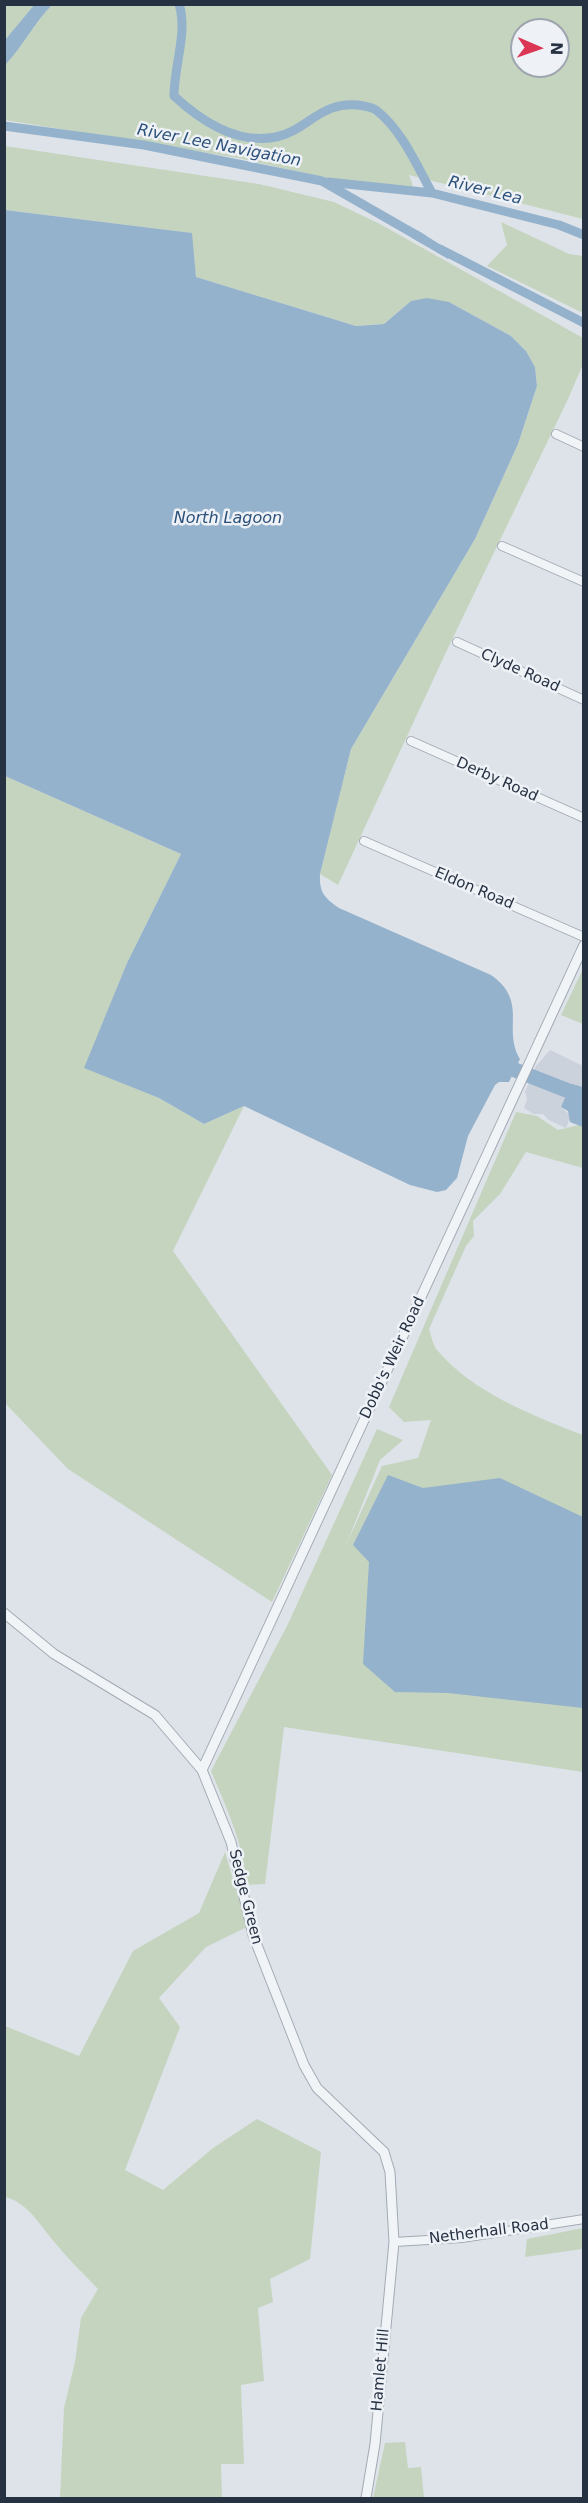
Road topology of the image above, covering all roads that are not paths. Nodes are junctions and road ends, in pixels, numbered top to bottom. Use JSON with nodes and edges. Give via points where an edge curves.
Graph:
{"nodes":[{"id":1,"x":555,"y":434,"type":"dead end"},
{"id":2,"x":584,"y":447,"type":"edge"},
{"id":3,"x":501,"y":546,"type":"dead end"},
{"id":4,"x":584,"y":582,"type":"edge"},
{"id":5,"x":457,"y":642,"type":"dead end"},
{"id":6,"x":584,"y":700,"type":"edge"},
{"id":7,"x":411,"y":741,"type":"dead end"},
{"id":8,"x":584,"y":818,"type":"edge"},
{"id":9,"x":364,"y":841,"type":"dead end"},
{"id":10,"x":584,"y":937,"type":"edge"},
{"id":11,"x":584,"y":945,"type":"edge"},
{"id":12,"x":4,"y":1612,"type":"edge"},
{"id":13,"x":202,"y":1770,"type":"junction"},
{"id":14,"x":584,"y":2219,"type":"edge"},
{"id":15,"x":394,"y":2242,"type":"junction"},
{"id":16,"x":366,"y":2499,"type":"edge"}],
"edges":[{"from":1,"to":2,"type":"street"},
{"from":3,"to":4,"type":"street"},
{"from":5,"to":6,"type":"street","name":"Clyde Road"},
{"from":7,"to":8,"type":"street","name":"Derby Road"},
{"from":9,"to":10,"type":"street","name":"Eldon Road"},
{"from":11,"to":13,"type":"street","name":"Dobb's Weir Road"},
{"from":12,"to":13,"type":"street","name":"Sedge Green","via":[[54,1654],[155,1715]]},
{"from":13,"to":15,"type":"street","name":"Sedge Green","via":[[231,1842],[253,1935],[304,2065],[317,2088],[384,2152],[390,2172]]},
{"from":14,"to":15,"type":"street","name":"Netherhall Road","via":[[462,2238]]},
{"from":15,"to":16,"type":"street","name":"Hamlet Hill"}]}
